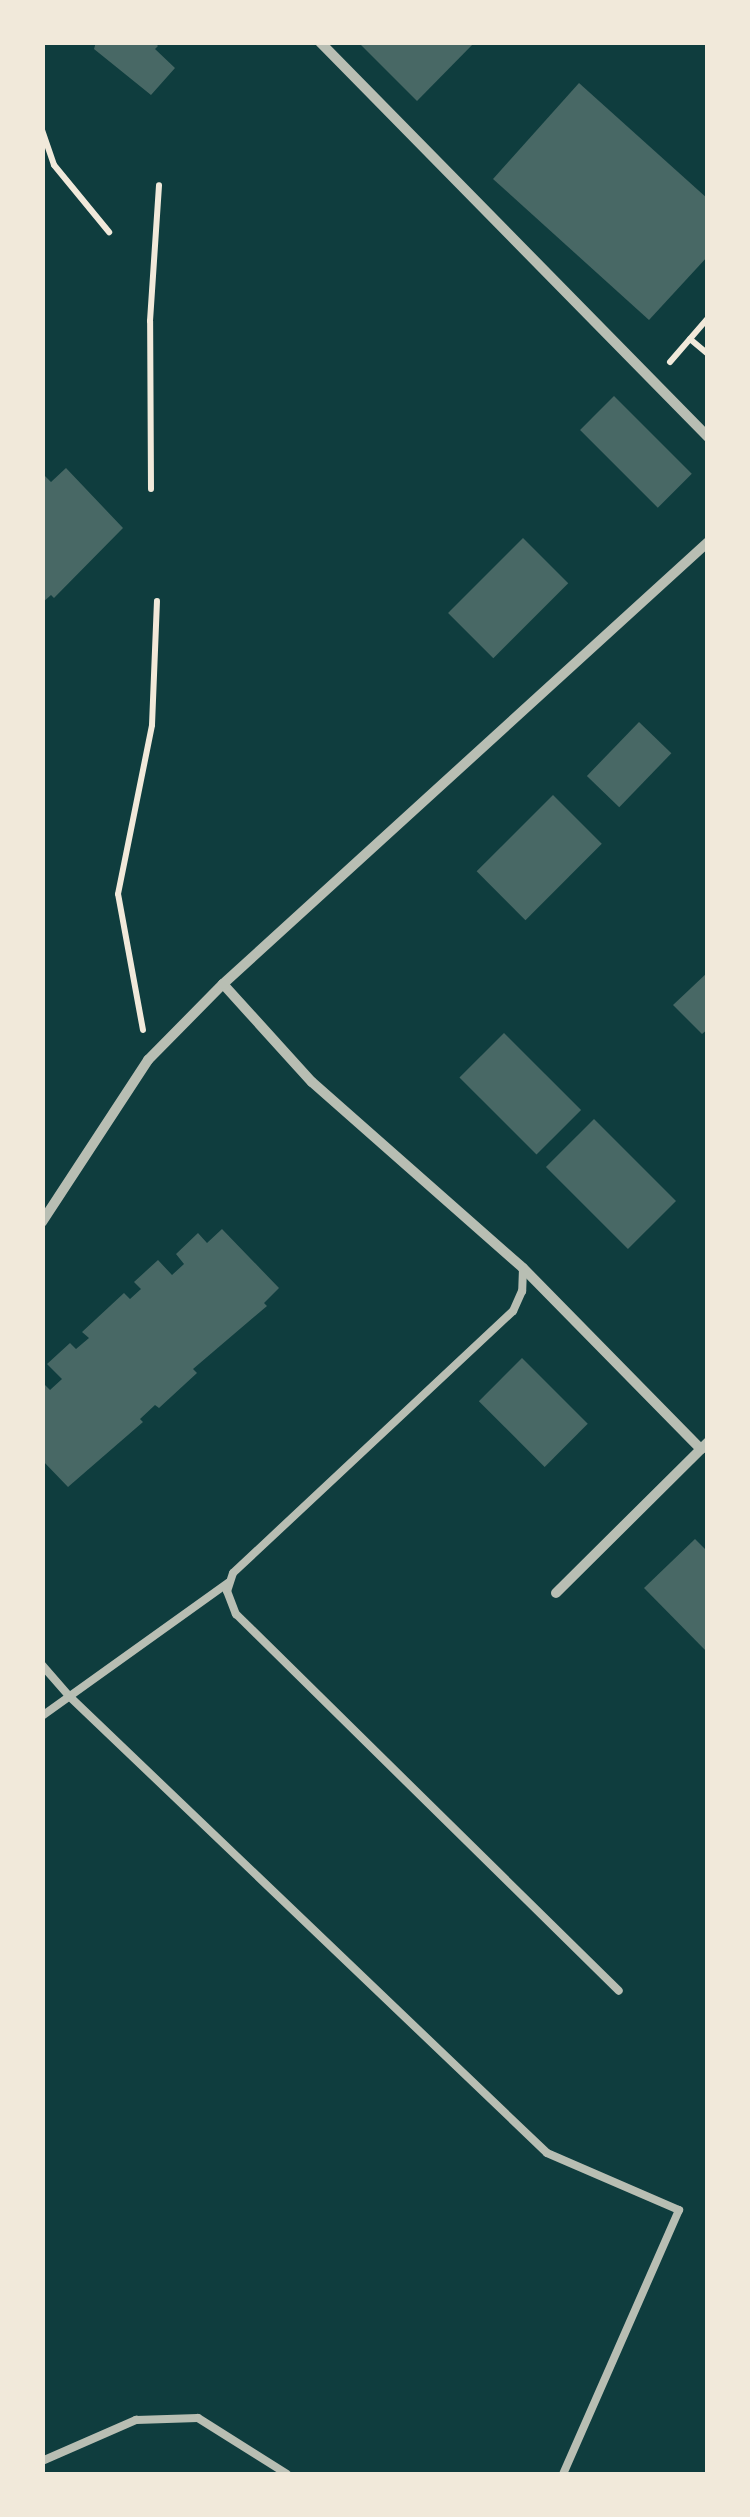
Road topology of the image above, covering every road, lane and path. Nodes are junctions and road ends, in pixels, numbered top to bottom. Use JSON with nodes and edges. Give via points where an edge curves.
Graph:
{"nodes":[{"id":1,"x":320,"y":42,"type":"edge"},
{"id":2,"x":42,"y":130,"type":"edge"},
{"id":3,"x":159,"y":186,"type":"dead end"},
{"id":4,"x":109,"y":232,"type":"dead end"},
{"id":5,"x":708,"y":318,"type":"edge"},
{"id":6,"x":690,"y":339,"type":"junction"},
{"id":7,"x":708,"y":354,"type":"edge"},
{"id":8,"x":654,"y":382,"type":"junction"},
{"id":9,"x":708,"y":437,"type":"edge"},
{"id":10,"x":151,"y":489,"type":"dead end"},
{"id":11,"x":708,"y":542,"type":"edge"},
{"id":12,"x":157,"y":601,"type":"dead end"},
{"id":13,"x":224,"y":984,"type":"junction"},
{"id":14,"x":148,"y":1060,"type":"junction"},
{"id":15,"x":43,"y":1221,"type":"edge"},
{"id":16,"x":523,"y":1268,"type":"junction"},
{"id":17,"x":705,"y":1449,"type":"edge"},
{"id":18,"x":228,"y":1582,"type":"junction"},
{"id":19,"x":556,"y":1593,"type":"dead end"},
{"id":20,"x":42,"y":1664,"type":"edge"},
{"id":21,"x":69,"y":1696,"type":"junction"},
{"id":22,"x":42,"y":1716,"type":"edge"},
{"id":23,"x":619,"y":1991,"type":"dead end"},
{"id":24,"x":42,"y":2461,"type":"edge"},
{"id":25,"x":287,"y":2474,"type":"edge"},
{"id":26,"x":563,"y":2474,"type":"edge"}],
"edges":[{"from":1,"to":8,"type":"street"},
{"from":2,"to":4,"type":"path","via":[[54,165]]},
{"from":3,"to":10,"type":"path","via":[[150,321]]},
{"from":5,"to":6,"type":"path"},
{"from":6,"to":7,"type":"path"},
{"from":6,"to":8,"type":"path"},
{"from":8,"to":9,"type":"street"},
{"from":11,"to":13,"type":"street"},
{"from":12,"to":14,"type":"path","via":[[152,725],[118,894]]},
{"from":13,"to":14,"type":"street"},
{"from":13,"to":16,"type":"street","via":[[312,1082]]},
{"from":14,"to":15,"type":"street"},
{"from":16,"to":17,"type":"street"},
{"from":16,"to":18,"type":"lane","via":[[513,1312]]},
{"from":17,"to":19,"type":"street"},
{"from":18,"to":21,"type":"lane"},
{"from":18,"to":23,"type":"lane","via":[[236,1614]]},
{"from":20,"to":21,"type":"lane"},
{"from":21,"to":22,"type":"lane"},
{"from":21,"to":26,"type":"lane","via":[[547,2153],[679,2210]]},
{"from":24,"to":25,"type":"lane","via":[[136,2420],[198,2418]]}]}
